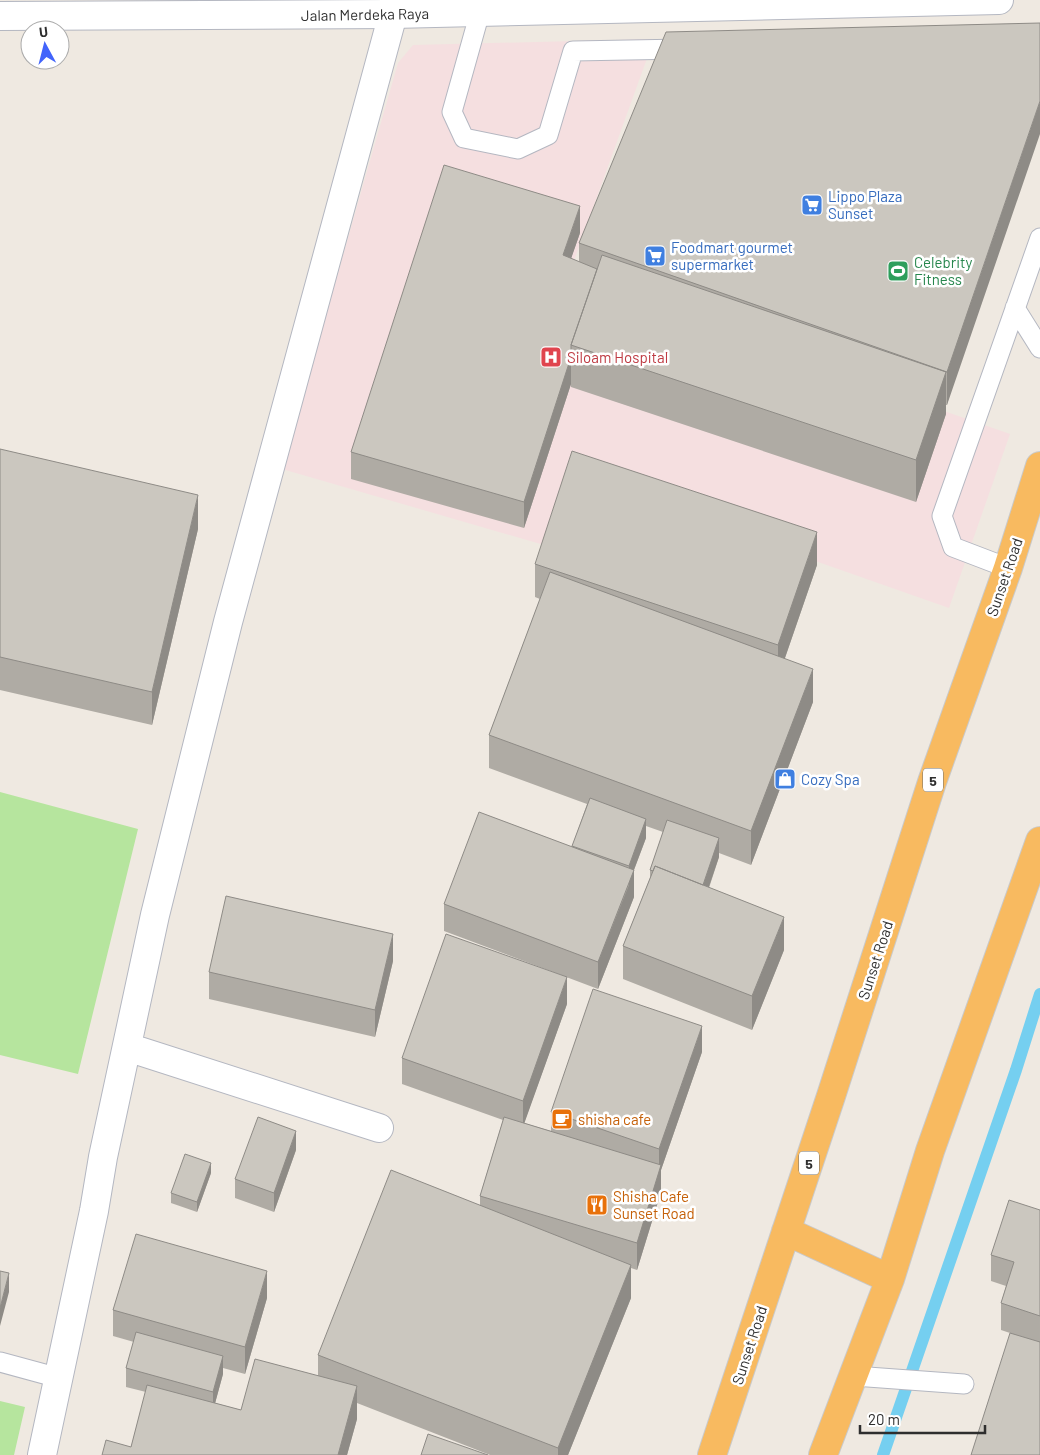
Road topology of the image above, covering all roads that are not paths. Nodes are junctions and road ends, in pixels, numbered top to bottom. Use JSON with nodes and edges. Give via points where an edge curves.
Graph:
{"nodes":[{"id":1,"x":999,"y":0,"type":"edge"},
{"id":2,"x":393,"y":7,"type":"edge"},
{"id":3,"x":480,"y":12,"type":"junction"},
{"id":4,"x":0,"y":16,"type":"edge"},
{"id":5,"x":702,"y":49,"type":"edge"},
{"id":6,"x":1040,"y":238,"type":"edge"},
{"id":7,"x":1015,"y":308,"type":"junction"},
{"id":8,"x":1040,"y":348,"type":"edge"},
{"id":9,"x":1040,"y":466,"type":"edge"},
{"id":10,"x":1008,"y":568,"type":"junction"},
{"id":11,"x":1040,"y":841,"type":"edge"},
{"id":12,"x":127,"y":1047,"type":"junction"},
{"id":13,"x":379,"y":1128,"type":"dead end"},
{"id":14,"x":786,"y":1231,"type":"junction"},
{"id":15,"x":890,"y":1279,"type":"junction"},
{"id":16,"x":0,"y":1362,"type":"edge"},
{"id":17,"x":854,"y":1376,"type":"junction"},
{"id":18,"x":59,"y":1378,"type":"junction"},
{"id":19,"x":964,"y":1384,"type":"dead end"},
{"id":20,"x":42,"y":1455,"type":"edge"},
{"id":21,"x":712,"y":1455,"type":"edge"},
{"id":22,"x":823,"y":1455,"type":"edge"}],
"edges":[{"from":1,"to":3,"type":"street","name":"Jalan Merdeka Raya"},
{"from":2,"to":3,"type":"street","name":"Jalan Merdeka Raya"},
{"from":2,"to":4,"type":"street","name":"Jalan Merdeka Raya"},
{"from":2,"to":12,"type":"street","via":[[228,622],[155,916]]},
{"from":3,"to":5,"type":"lane","via":[[452,112],[464,138],[518,149],[548,135],[573,51]]},
{"from":6,"to":7,"type":"lane"},
{"from":7,"to":8,"type":"lane"},
{"from":7,"to":10,"type":"lane","via":[[942,516],[953,547]]},
{"from":9,"to":10,"type":"highway","name":"Sunset Road","number":"5"},
{"from":10,"to":14,"type":"highway","name":"Sunset Road","number":"5","via":[[932,782]]},
{"from":11,"to":15,"type":"highway","via":[[930,1151]]},
{"from":12,"to":13,"type":"street"},
{"from":12,"to":18,"type":"street"},
{"from":14,"to":15,"type":"highway"},
{"from":14,"to":21,"type":"highway","name":"Sunset Road","number":"5"},
{"from":15,"to":17,"type":"highway"},
{"from":16,"to":18,"type":"lane"},
{"from":17,"to":19,"type":"lane"},
{"from":17,"to":22,"type":"highway"},
{"from":18,"to":20,"type":"street"}]}
